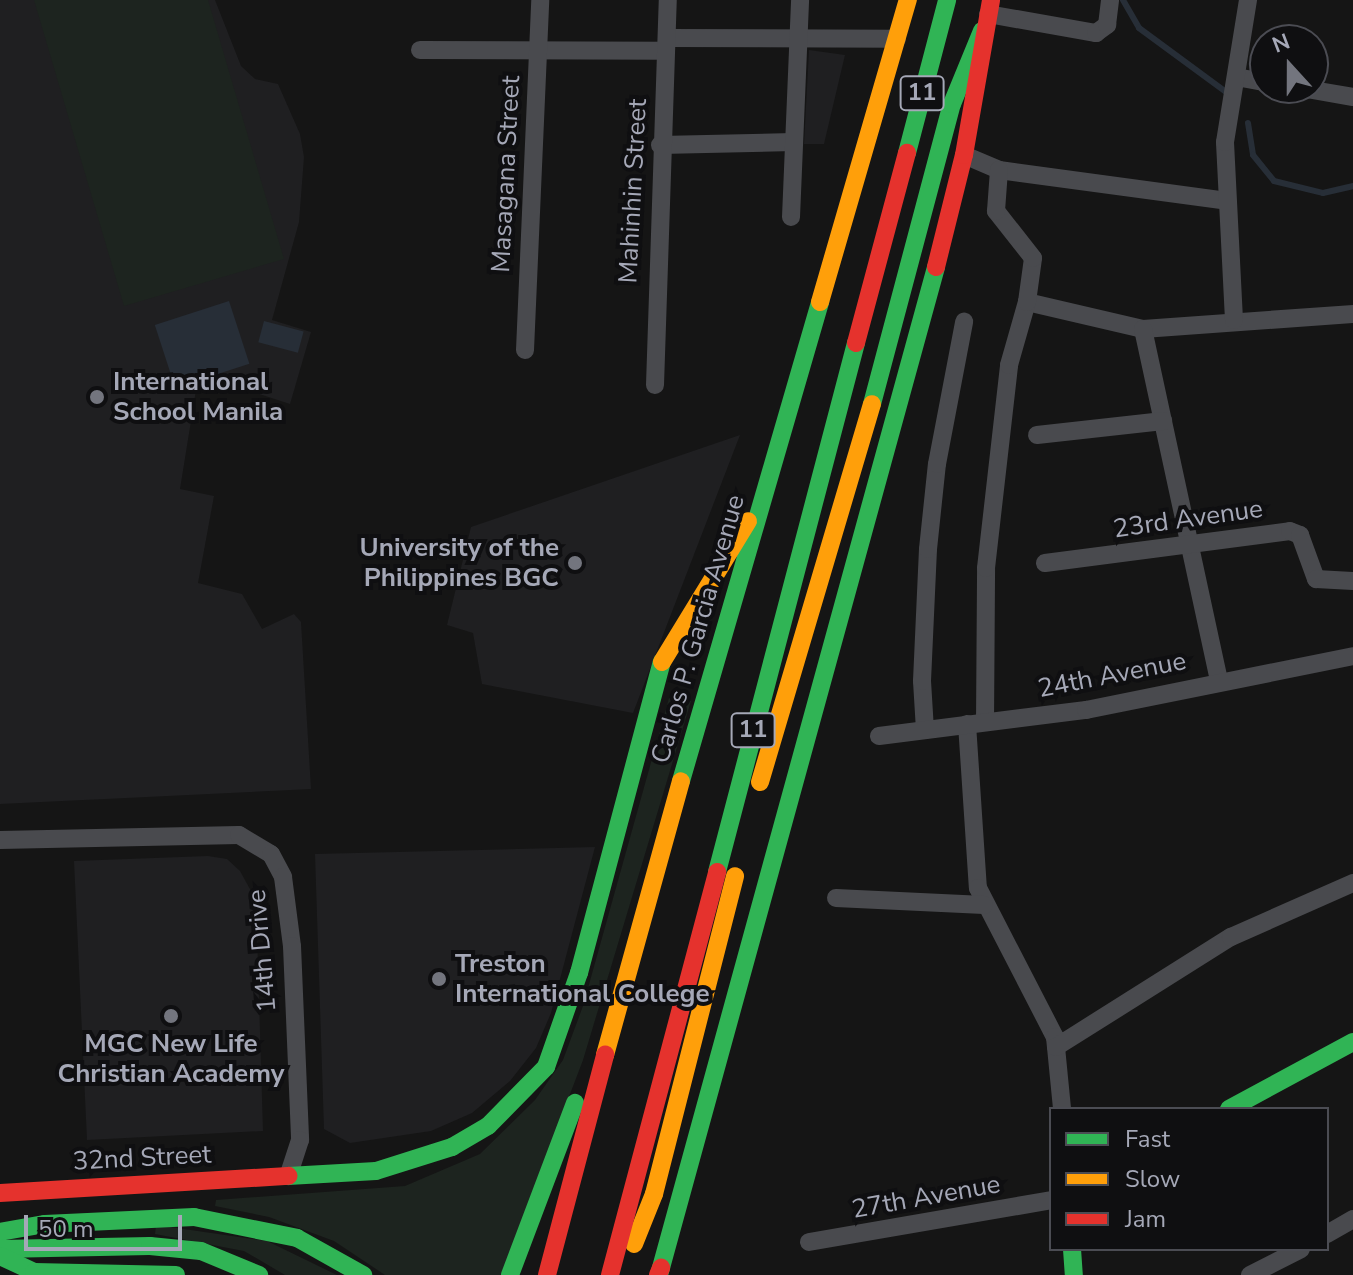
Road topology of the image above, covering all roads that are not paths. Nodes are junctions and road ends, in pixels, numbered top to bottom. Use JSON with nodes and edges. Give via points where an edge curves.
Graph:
{"nodes":[{"id":1,"x":540,"y":0,"type":"edge"},
{"id":2,"x":668,"y":0,"type":"edge"},
{"id":3,"x":800,"y":0,"type":"edge"},
{"id":4,"x":947,"y":0,"type":"edge"},
{"id":5,"x":1110,"y":0,"type":"edge"},
{"id":6,"x":1248,"y":0,"type":"edge"},
{"id":7,"x":905,"y":4,"type":"edge"},
{"id":8,"x":987,"y":15,"type":"edge"},
{"id":9,"x":941,"y":23,"type":"junction"},
{"id":10,"x":798,"y":38,"type":"junction"},
{"id":11,"x":897,"y":39,"type":"junction"},
{"id":12,"x":666,"y":44,"type":"junction"},
{"id":13,"x":420,"y":50,"type":"dead end"},
{"id":14,"x":539,"y":52,"type":"junction"},
{"id":15,"x":1236,"y":77,"type":"junction"},
{"id":16,"x":1249,"y":79,"type":"edge"},
{"id":17,"x":1329,"y":93,"type":"edge"},
{"id":18,"x":1353,"y":97,"type":"edge"},
{"id":19,"x":952,"y":104,"type":"junction"},
{"id":20,"x":794,"y":142,"type":"junction"},
{"id":21,"x":660,"y":145,"type":"junction"},
{"id":22,"x":964,"y":155,"type":"junction"},
{"id":23,"x":999,"y":170,"type":"junction"},
{"id":24,"x":1227,"y":201,"type":"junction"},
{"id":25,"x":791,"y":217,"type":"dead end"},
{"id":26,"x":1027,"y":302,"type":"junction"},
{"id":27,"x":1353,"y":314,"type":"edge"},
{"id":28,"x":1234,"y":320,"type":"junction"},
{"id":29,"x":964,"y":322,"type":"dead end"},
{"id":30,"x":1143,"y":329,"type":"junction"},
{"id":31,"x":525,"y":350,"type":"dead end"},
{"id":32,"x":655,"y":385,"type":"dead end"},
{"id":33,"x":1163,"y":421,"type":"junction"},
{"id":34,"x":1037,"y":435,"type":"dead end"},
{"id":35,"x":765,"y":493,"type":"junction"},
{"id":36,"x":1191,"y":548,"type":"junction"},
{"id":37,"x":1045,"y":563,"type":"dead end"},
{"id":38,"x":1353,"y":581,"type":"edge"},
{"id":39,"x":1353,"y":656,"type":"edge"},
{"id":40,"x":1219,"y":681,"type":"junction"},
{"id":41,"x":976,"y":723,"type":"junction"},
{"id":42,"x":925,"y":730,"type":"junction"},
{"id":43,"x":879,"y":736,"type":"dead end"},
{"id":44,"x":0,"y":840,"type":"edge"},
{"id":45,"x":1353,"y":883,"type":"edge"},
{"id":46,"x":649,"y":891,"type":"junction"},
{"id":47,"x":836,"y":898,"type":"dead end"},
{"id":48,"x":984,"y":905,"type":"junction"},
{"id":49,"x":1353,"y":1042,"type":"edge"},
{"id":50,"x":1056,"y":1047,"type":"junction"},
{"id":51,"x":1062,"y":1107,"type":"edge"},
{"id":52,"x":1233,"y":1107,"type":"edge"},
{"id":53,"x":288,"y":1176,"type":"junction"},
{"id":54,"x":0,"y":1193,"type":"edge"},
{"id":55,"x":1049,"y":1200,"type":"edge"},
{"id":56,"x":1353,"y":1219,"type":"edge"},
{"id":57,"x":0,"y":1232,"type":"edge"},
{"id":58,"x":1329,"y":1233,"type":"edge"},
{"id":59,"x":809,"y":1242,"type":"dead end"},
{"id":60,"x":0,"y":1249,"type":"edge"},
{"id":61,"x":1072,"y":1251,"type":"edge"},
{"id":62,"x":1297,"y":1251,"type":"edge"},
{"id":63,"x":0,"y":1256,"type":"edge"},
{"id":64,"x":659,"y":1273,"type":"edge"},
{"id":65,"x":176,"y":1275,"type":"edge"},
{"id":66,"x":259,"y":1275,"type":"edge"},
{"id":67,"x":363,"y":1275,"type":"edge"},
{"id":68,"x":510,"y":1275,"type":"edge"},
{"id":69,"x":547,"y":1275,"type":"edge"},
{"id":70,"x":612,"y":1275,"type":"edge"},
{"id":71,"x":1074,"y":1275,"type":"edge"},
{"id":72,"x":1250,"y":1275,"type":"edge"}],
"edges":[{"from":1,"to":14,"type":"street","name":"Masagana Street"},
{"from":2,"to":12,"type":"street","name":"Mahinhin Street"},
{"from":3,"to":10,"type":"street"},
{"from":4,"to":9,"type":"main road","number":"11"},
{"from":5,"to":8,"type":"street","via":[[1107,25],[1096,33]]},
{"from":6,"to":15,"type":"street"},
{"from":7,"to":11,"type":"main road","name":"Carlos P. Garcia Avenue","number":"11"},
{"from":8,"to":19,"type":"main road"},
{"from":8,"to":22,"type":"main road"},
{"from":9,"to":19,"type":"main road"},
{"from":9,"to":70,"type":"main road","number":"11"},
{"from":10,"to":11,"type":"street"},
{"from":10,"to":12,"type":"street"},
{"from":10,"to":20,"type":"street"},
{"from":11,"to":35,"type":"main road","name":"Carlos P. Garcia Avenue","number":"11"},
{"from":12,"to":14,"type":"street"},
{"from":12,"to":21,"type":"street","name":"Mahinhin Street"},
{"from":13,"to":14,"type":"street"},
{"from":14,"to":31,"type":"street","name":"Masagana Street"},
{"from":15,"to":16,"type":"street"},
{"from":15,"to":24,"type":"street","via":[[1225,142]]},
{"from":17,"to":18,"type":"street"},
{"from":19,"to":70,"type":"main road","via":[[883,367],[765,763],[654,1194],[627,1260]]},
{"from":20,"to":21,"type":"street"},
{"from":20,"to":25,"type":"street"},
{"from":21,"to":32,"type":"street","name":"Mahinhin Street"},
{"from":22,"to":23,"type":"street"},
{"from":22,"to":64,"type":"main road","via":[[902,405]]},
{"from":23,"to":24,"type":"street"},
{"from":23,"to":26,"type":"street","via":[[996,211],[1033,258]]},
{"from":24,"to":28,"type":"street"},
{"from":26,"to":30,"type":"street"},
{"from":26,"to":41,"type":"street","via":[[1009,365],[986,568]]},
{"from":27,"to":28,"type":"street"},
{"from":28,"to":30,"type":"street"},
{"from":29,"to":42,"type":"street","via":[[937,464],[928,549],[921,701]]},
{"from":30,"to":33,"type":"street"},
{"from":33,"to":34,"type":"street"},
{"from":33,"to":36,"type":"street"},
{"from":35,"to":46,"type":"main road","name":"Carlos P. Garcia Avenue","number":"11"},
{"from":35,"to":53,"type":"main road","name":"32nd Street","via":[[662,662],[575,985],[546,1067],[488,1126],[452,1147],[376,1171]]},
{"from":36,"to":37,"type":"street","name":"23rd Avenue"},
{"from":36,"to":38,"type":"street","name":"23rd Avenue","via":[[1295,531],[1316,579]]},
{"from":36,"to":40,"type":"street"},
{"from":39,"to":40,"type":"street","name":"24th Avenue"},
{"from":40,"to":41,"type":"street","name":"24th Avenue","via":[[1086,710]]},
{"from":41,"to":42,"type":"street","name":"24th Avenue"},
{"from":41,"to":48,"type":"street","via":[[977,879]]},
{"from":42,"to":43,"type":"street","name":"24th Avenue"},
{"from":44,"to":53,"type":"street","name":"14th Drive","via":[[239,835],[271,854],[283,877],[292,946],[300,1143]]},
{"from":45,"to":50,"type":"street","via":[[1231,937]]},
{"from":46,"to":68,"type":"main road"},
{"from":46,"to":69,"type":"main road","name":"Carlos P. Garcia Avenue","number":"11"},
{"from":47,"to":48,"type":"street"},
{"from":48,"to":50,"type":"street"},
{"from":49,"to":52,"type":"main road"},
{"from":50,"to":51,"type":"street"},
{"from":53,"to":54,"type":"main road","name":"32nd Street"},
{"from":55,"to":59,"type":"street","name":"27th Avenue"},
{"from":56,"to":58,"type":"street"},
{"from":57,"to":67,"type":"main road","via":[[45,1224],[194,1217],[297,1238]]},
{"from":60,"to":66,"type":"main road","via":[[150,1246],[201,1251]]},
{"from":61,"to":71,"type":"main road"},
{"from":62,"to":72,"type":"street"},
{"from":63,"to":65,"type":"main road","via":[[34,1272]]}]}
